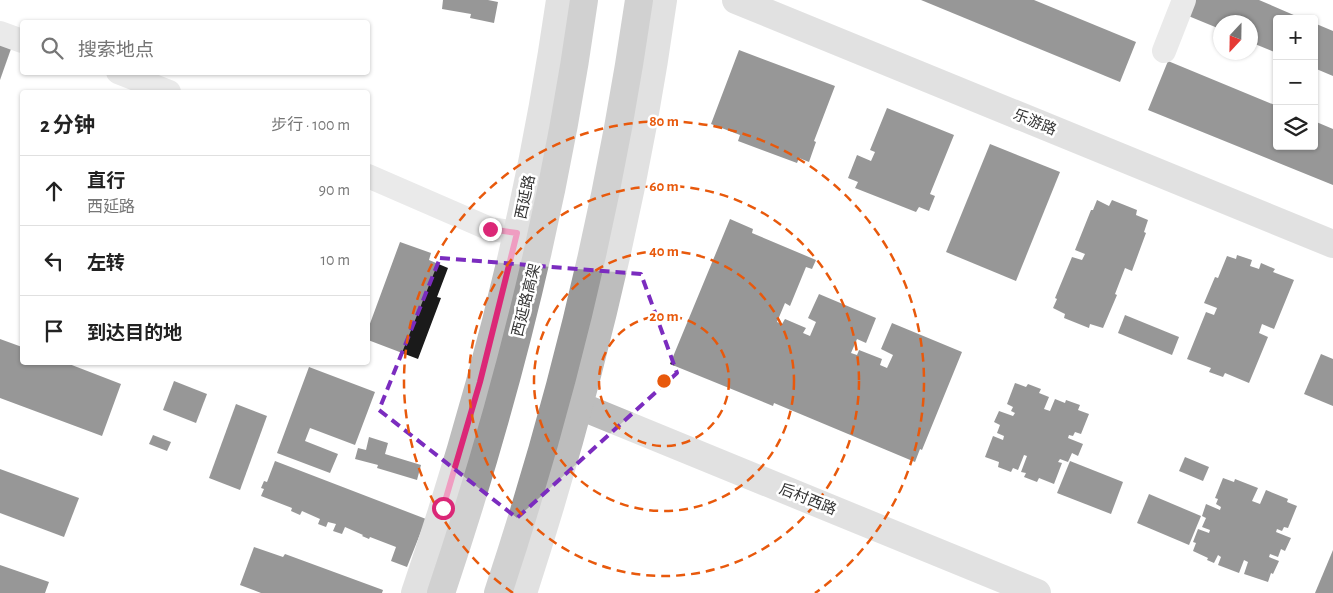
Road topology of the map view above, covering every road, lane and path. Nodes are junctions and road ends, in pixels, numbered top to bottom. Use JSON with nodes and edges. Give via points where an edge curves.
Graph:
{"nodes":[{"id":1,"x":560,"y":0,"type":"edge"},
{"id":2,"x":584,"y":0,"type":"edge"},
{"id":3,"x":639,"y":0,"type":"edge"},
{"id":4,"x":663,"y":0,"type":"edge"},
{"id":5,"x":736,"y":0,"type":"edge"},
{"id":6,"x":1184,"y":0,"type":"edge"},
{"id":7,"x":0,"y":33,"type":"edge"},
{"id":8,"x":20,"y":40,"type":"edge"},
{"id":9,"x":1164,"y":51,"type":"dead end"},
{"id":10,"x":126,"y":75,"type":"edge"},
{"id":11,"x":164,"y":90,"type":"edge"},
{"id":12,"x":370,"y":177,"type":"edge"},
{"id":13,"x":517,"y":233,"type":"junction"},
{"id":14,"x":1333,"y":244,"type":"edge"},
{"id":15,"x":580,"y":406,"type":"junction"},
{"id":16,"x":415,"y":593,"type":"edge"},
{"id":17,"x":441,"y":593,"type":"edge"},
{"id":18,"x":498,"y":593,"type":"edge"},
{"id":19,"x":523,"y":593,"type":"edge"},
{"id":20,"x":1037,"y":593,"type":"edge"}],
"edges":[{"from":1,"to":13,"type":"main road","name":"西延路","via":[[536,145]]},
{"from":2,"to":17,"type":"highway","name":"西延路高架","via":[[558,154],[528,294],[491,434]]},
{"from":3,"to":18,"type":"highway","via":[[611,164],[582,298],[550,425]]},
{"from":4,"to":15,"type":"main road","via":[[625,220]]},
{"from":5,"to":14,"type":"main road","name":"乐游路"},
{"from":6,"to":9,"type":"street"},
{"from":7,"to":8,"type":"street"},
{"from":10,"to":11,"type":"street"},
{"from":12,"to":13,"type":"street","via":[[490,229]]},
{"from":13,"to":16,"type":"main road","name":"西延路","via":[[471,417]]},
{"from":15,"to":19,"type":"main road"},
{"from":15,"to":20,"type":"main road","name":"后村西路"}]}
